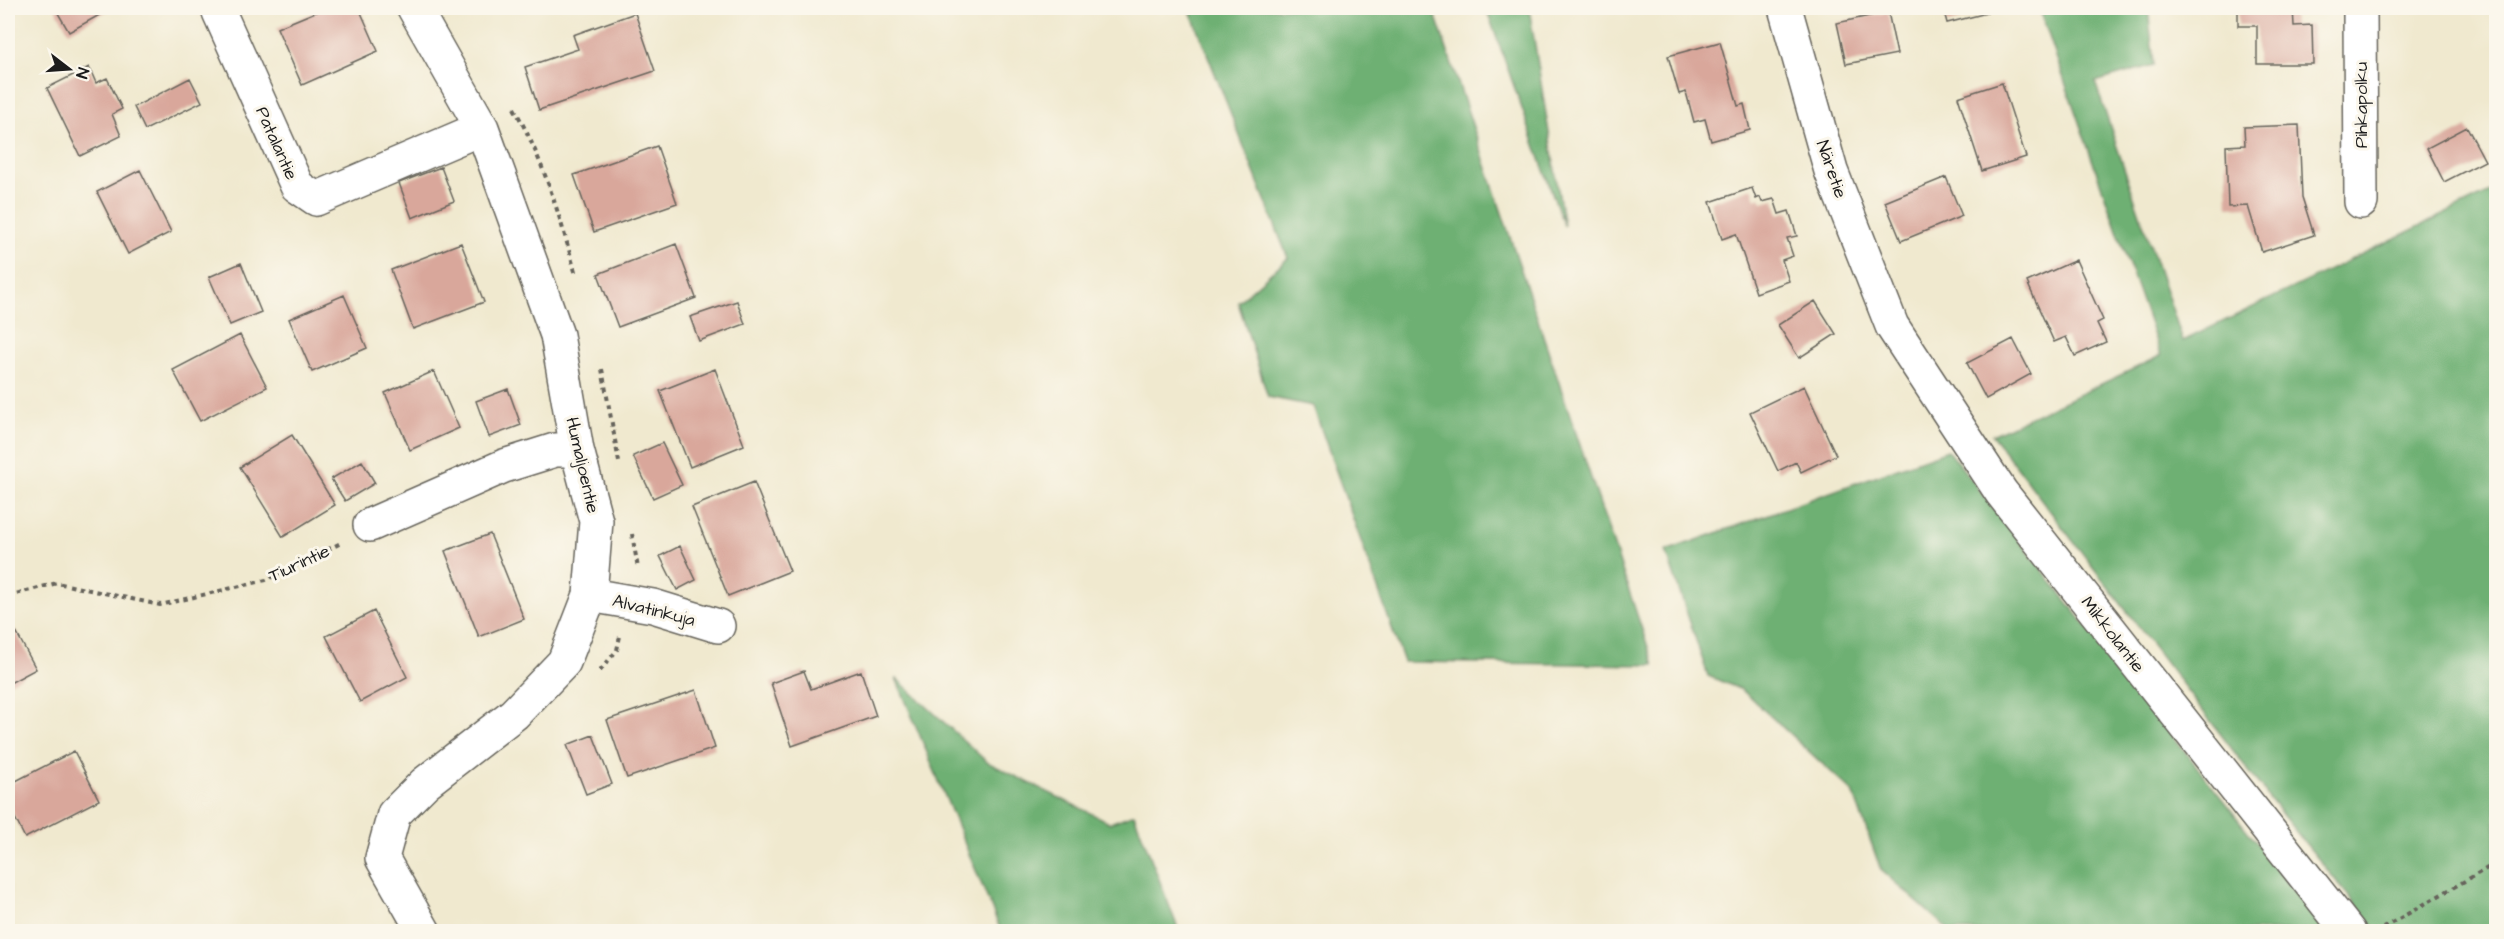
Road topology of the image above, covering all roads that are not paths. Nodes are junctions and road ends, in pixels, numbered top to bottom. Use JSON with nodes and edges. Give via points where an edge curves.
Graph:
{"nodes":[{"id":1,"x":414,"y":8,"type":"edge"},
{"id":2,"x":1785,"y":8,"type":"edge"},
{"id":3,"x":2360,"y":8,"type":"edge"},
{"id":4,"x":219,"y":12,"type":"dead end"},
{"id":5,"x":483,"y":128,"type":"junction"},
{"id":6,"x":2361,"y":202,"type":"dead end"},
{"id":7,"x":1892,"y":326,"type":"joint"},
{"id":8,"x":577,"y":450,"type":"junction"},
{"id":9,"x":370,"y":525,"type":"road end"},
{"id":10,"x":590,"y":595,"type":"junction"},
{"id":11,"x":718,"y":626,"type":"dead end"},
{"id":12,"x":424,"y":932,"type":"edge"},
{"id":13,"x":2349,"y":932,"type":"edge"}],
"edges":[{"from":1,"to":5,"type":"street","name":"Humaljoentie"},
{"from":2,"to":7,"type":"street","name":"Näretie","via":[[1831,171]]},
{"from":3,"to":6,"type":"street","name":"Pihkapolku"},
{"from":4,"to":5,"type":"street","name":"Patalantie","via":[[297,186],[316,199]]},
{"from":5,"to":8,"type":"street","name":"Humaljoentie","via":[[557,335]]},
{"from":7,"to":13,"type":"street","name":"Mikkolantie","via":[[2001,492]]},
{"from":8,"to":9,"type":"street","via":[[555,450],[504,466]]},
{"from":8,"to":10,"type":"street","name":"Humaljoentie","via":[[597,520]]},
{"from":10,"to":11,"type":"street","name":"Alvatinkuja","via":[[653,606]]},
{"from":10,"to":12,"type":"street","name":"Humaljoentie","via":[[564,662],[514,714],[425,783],[394,814],[382,858]]}]}
